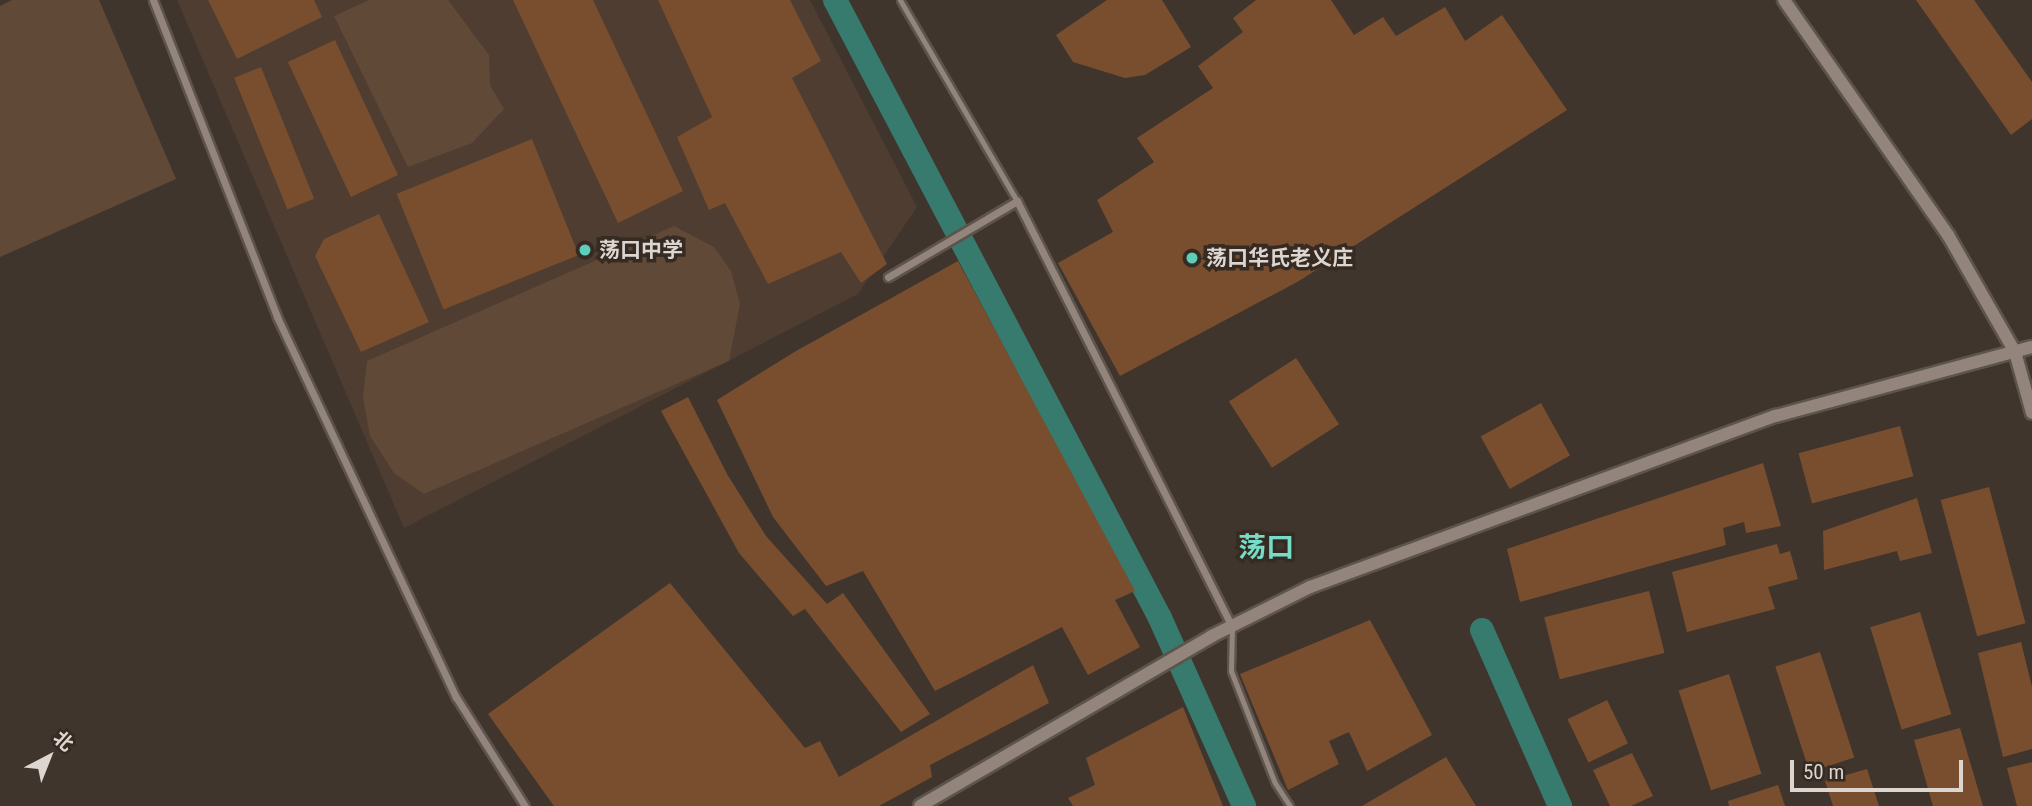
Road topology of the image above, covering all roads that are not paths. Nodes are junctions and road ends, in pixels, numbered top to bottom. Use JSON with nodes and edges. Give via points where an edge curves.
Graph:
{"nodes":[{"id":1,"x":153,"y":0,"type":"edge"},
{"id":2,"x":900,"y":0,"type":"edge"},
{"id":3,"x":1784,"y":0,"type":"edge"},
{"id":4,"x":1017,"y":201,"type":"junction"},
{"id":5,"x":888,"y":277,"type":"dead end"},
{"id":6,"x":2032,"y":347,"type":"edge"},
{"id":7,"x":2015,"y":352,"type":"junction"},
{"id":8,"x":2032,"y":413,"type":"edge"},
{"id":9,"x":1233,"y":626,"type":"junction"},
{"id":10,"x":525,"y":806,"type":"edge"},
{"id":11,"x":920,"y":806,"type":"edge"},
{"id":12,"x":1290,"y":806,"type":"edge"}],
"edges":[{"from":1,"to":10,"type":"street","via":[[277,317],[456,697]]},
{"from":2,"to":4,"type":"lane"},
{"from":3,"to":7,"type":"street","via":[[1948,235]]},
{"from":4,"to":5,"type":"street"},
{"from":4,"to":9,"type":"street"},
{"from":6,"to":7,"type":"street"},
{"from":7,"to":8,"type":"street"},
{"from":7,"to":9,"type":"street","via":[[1776,416],[1310,587]]},
{"from":9,"to":11,"type":"street"},
{"from":9,"to":12,"type":"lane","via":[[1231,671],[1275,783]]}]}
